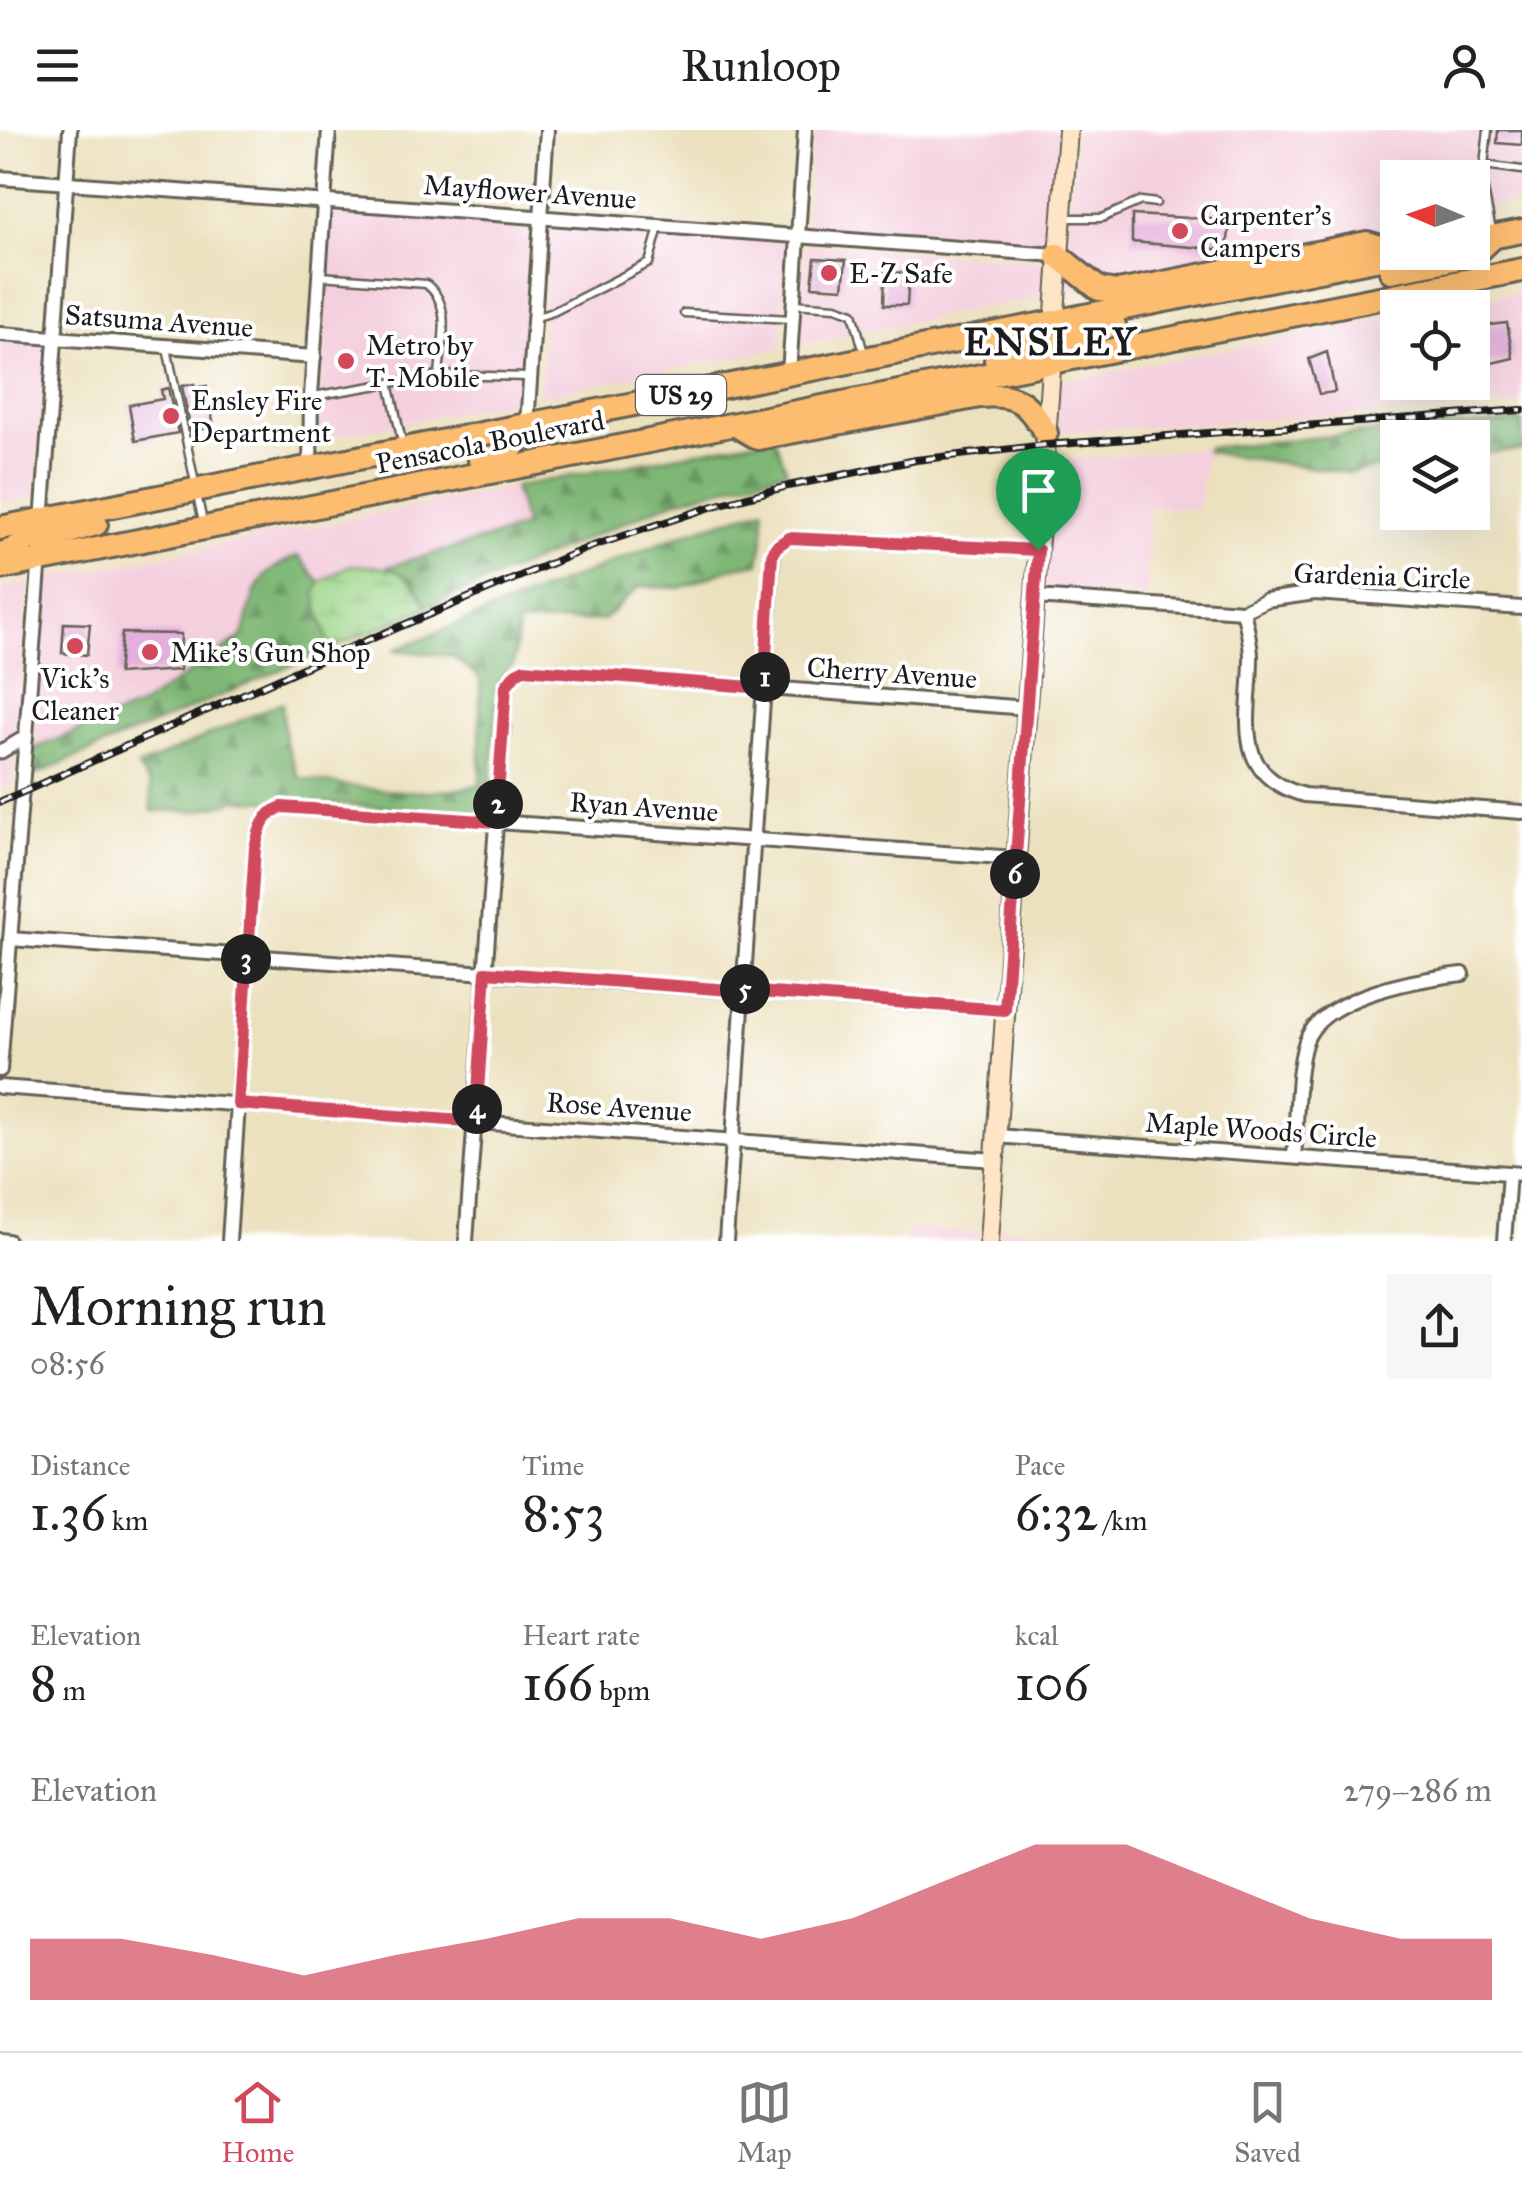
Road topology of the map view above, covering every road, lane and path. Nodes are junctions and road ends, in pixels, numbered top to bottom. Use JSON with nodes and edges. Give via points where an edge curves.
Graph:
{"nodes":[{"id":1,"x":70,"y":130,"type":"edge"},
{"id":2,"x":329,"y":130,"type":"edge"},
{"id":3,"x":547,"y":130,"type":"edge"},
{"id":4,"x":805,"y":130,"type":"edge"},
{"id":5,"x":1068,"y":130,"type":"edge"},
{"id":6,"x":1488,"y":130,"type":"edge"},
{"id":7,"x":1485,"y":160,"type":"edge"},
{"id":8,"x":1490,"y":167,"type":"edge"},
{"id":9,"x":1522,"y":170,"type":"edge"},
{"id":10,"x":0,"y":178,"type":"edge"},
{"id":11,"x":66,"y":183,"type":"junction"},
{"id":12,"x":324,"y":203,"type":"junction"},
{"id":13,"x":1156,"y":203,"type":"dead end"},
{"id":14,"x":542,"y":218,"type":"junction"},
{"id":15,"x":1060,"y":218,"type":"junction"},
{"id":16,"x":660,"y":226,"type":"junction"},
{"id":17,"x":1522,"y":231,"type":"edge"},
{"id":18,"x":796,"y":236,"type":"junction"},
{"id":19,"x":1490,"y":238,"type":"edge"},
{"id":20,"x":1380,"y":247,"type":"edge"},
{"id":21,"x":1058,"y":255,"type":"junction"},
{"id":22,"x":1380,"y":258,"type":"edge"},
{"id":23,"x":1401,"y":270,"type":"edge"},
{"id":24,"x":1522,"y":270,"type":"edge"},
{"id":25,"x":320,"y":276,"type":"junction"},
{"id":26,"x":791,"y":311,"type":"junction"},
{"id":27,"x":684,"y":312,"type":"dead end"},
{"id":28,"x":536,"y":317,"type":"junction"},
{"id":29,"x":1053,"y":322,"type":"junction"},
{"id":30,"x":0,"y":334,"type":"edge"},
{"id":31,"x":55,"y":338,"type":"junction"},
{"id":32,"x":167,"y":346,"type":"junction"},
{"id":33,"x":314,"y":358,"type":"junction"},
{"id":34,"x":866,"y":359,"type":"junction"},
{"id":35,"x":1050,"y":363,"type":"junction"},
{"id":36,"x":789,"y":374,"type":"junction"},
{"id":37,"x":439,"y":375,"type":"junction"},
{"id":38,"x":532,"y":377,"type":"junction"},
{"id":39,"x":390,"y":383,"type":"junction"},
{"id":40,"x":312,"y":396,"type":"junction"},
{"id":41,"x":791,"y":414,"type":"junction"},
{"id":42,"x":528,"y":425,"type":"junction"},
{"id":43,"x":736,"y":425,"type":"junction"},
{"id":44,"x":1046,"y":433,"type":"junction"},
{"id":45,"x":404,"y":450,"type":"junction"},
{"id":46,"x":310,"y":468,"type":"junction"},
{"id":47,"x":198,"y":497,"type":"junction"},
{"id":48,"x":354,"y":499,"type":"junction"},
{"id":49,"x":42,"y":520,"type":"junction"},
{"id":50,"x":0,"y":528,"type":"edge"},
{"id":51,"x":204,"y":528,"type":"junction"},
{"id":52,"x":1038,"y":550,"type":"junction"},
{"id":53,"x":0,"y":554,"type":"edge"},
{"id":54,"x":39,"y":560,"type":"junction"},
{"id":55,"x":0,"y":568,"type":"edge"},
{"id":56,"x":1035,"y":597,"type":"junction"},
{"id":57,"x":1522,"y":608,"type":"edge"},
{"id":58,"x":1243,"y":611,"type":"junction"},
{"id":59,"x":764,"y":688,"type":"junction"},
{"id":60,"x":1027,"y":708,"type":"junction"},
{"id":61,"x":26,"y":737,"type":"junction"},
{"id":62,"x":0,"y":752,"type":"edge"},
{"id":63,"x":1522,"y":812,"type":"edge"},
{"id":64,"x":496,"y":822,"type":"junction"},
{"id":65,"x":755,"y":839,"type":"junction"},
{"id":66,"x":1016,"y":858,"type":"junction"},
{"id":67,"x":10,"y":939,"type":"junction"},
{"id":68,"x":246,"y":956,"type":"junction"},
{"id":69,"x":486,"y":972,"type":"junction"},
{"id":70,"x":1463,"y":974,"type":"dead end"},
{"id":71,"x":745,"y":990,"type":"junction"},
{"id":72,"x":1005,"y":1010,"type":"junction"},
{"id":73,"x":0,"y":1070,"type":"edge"},
{"id":74,"x":0,"y":1086,"type":"edge"},
{"id":75,"x":238,"y":1104,"type":"junction"},
{"id":76,"x":476,"y":1122,"type":"junction"},
{"id":77,"x":996,"y":1136,"type":"junction"},
{"id":78,"x":734,"y":1140,"type":"junction"},
{"id":79,"x":1294,"y":1157,"type":"junction"},
{"id":80,"x":994,"y":1160,"type":"junction"},
{"id":81,"x":1515,"y":1174,"type":"edge"},
{"id":82,"x":0,"y":1240,"type":"edge"},
{"id":83,"x":8,"y":1241,"type":"edge"},
{"id":84,"x":230,"y":1241,"type":"edge"},
{"id":85,"x":466,"y":1241,"type":"edge"},
{"id":86,"x":726,"y":1241,"type":"edge"},
{"id":87,"x":989,"y":1241,"type":"edge"},
{"id":88,"x":1504,"y":1241,"type":"edge"}],
"edges":[{"from":1,"to":11,"type":"street"},
{"from":2,"to":12,"type":"street"},
{"from":3,"to":14,"type":"street"},
{"from":4,"to":18,"type":"street"},
{"from":5,"to":15,"type":"street"},
{"from":6,"to":7,"type":"lane"},
{"from":8,"to":9,"type":"lane"},
{"from":10,"to":11,"type":"street","name":"Mayflower Avenue"},
{"from":11,"to":12,"type":"street","name":"Mayflower Avenue"},
{"from":11,"to":31,"type":"street"},
{"from":12,"to":14,"type":"street","name":"Mayflower Avenue"},
{"from":12,"to":25,"type":"street"},
{"from":13,"to":15,"type":"lane","via":[[1141,201],[1102,218]]},
{"from":14,"to":16,"type":"street","name":"Mayflower Avenue"},
{"from":14,"to":28,"type":"street"},
{"from":15,"to":21,"type":"street"},
{"from":16,"to":18,"type":"street","name":"Mayflower Avenue"},
{"from":16,"to":28,"type":"lane","via":[[649,263]]},
{"from":17,"to":19,"type":"highway"},
{"from":18,"to":21,"type":"street","name":"Mayflower Avenue"},
{"from":18,"to":26,"type":"street"},
{"from":20,"to":21,"type":"highway","via":[[1367,243],[1118,292],[1099,289]]},
{"from":21,"to":29,"type":"street"},
{"from":22,"to":29,"type":"highway","name":"Pensacola Boulevard","number":"US 29"},
{"from":23,"to":35,"type":"highway","via":[[1093,329],[1066,340]]},
{"from":24,"to":35,"type":"highway","name":"Pensacola Boulevard","number":"US 29"},
{"from":25,"to":33,"type":"street"},
{"from":25,"to":37,"type":"lane","via":[[426,284],[438,293],[444,306]]},
{"from":26,"to":27,"type":"lane"},
{"from":26,"to":34,"type":"lane","via":[[836,307],[853,313]]},
{"from":26,"to":36,"type":"street"},
{"from":28,"to":38,"type":"street"},
{"from":29,"to":34,"type":"highway","name":"Pensacola Boulevard","number":"US 29"},
{"from":29,"to":35,"type":"street"},
{"from":29,"to":41,"type":"highway","via":[[1036,346],[1014,356],[826,393]]},
{"from":30,"to":31,"type":"street","name":"Satsuma Avenue"},
{"from":31,"to":32,"type":"street","name":"Satsuma Avenue"},
{"from":31,"to":49,"type":"street"},
{"from":32,"to":33,"type":"street","name":"Satsuma Avenue"},
{"from":32,"to":47,"type":"lane"},
{"from":33,"to":40,"type":"street"},
{"from":34,"to":36,"type":"highway","name":"Pensacola Boulevard","number":"US 29"},
{"from":35,"to":41,"type":"highway","name":"Pensacola Boulevard","number":"US 29"},
{"from":35,"to":44,"type":"street"},
{"from":36,"to":42,"type":"highway","name":"Pensacola Boulevard","number":"US 29"},
{"from":37,"to":38,"type":"lane"},
{"from":37,"to":39,"type":"lane"},
{"from":38,"to":42,"type":"street"},
{"from":39,"to":40,"type":"lane"},
{"from":39,"to":45,"type":"lane"},
{"from":40,"to":46,"type":"street"},
{"from":41,"to":43,"type":"highway","name":"Pensacola Boulevard","number":"US 29"},
{"from":42,"to":45,"type":"highway","name":"Pensacola Boulevard","number":"US 29"},
{"from":42,"to":48,"type":"highway","via":[[516,448],[502,456],[400,476]]},
{"from":43,"to":44,"type":"highway","via":[[758,438],[1008,394],[1024,403]]},
{"from":43,"to":48,"type":"highway","name":"Pensacola Boulevard","number":"US 29"},
{"from":44,"to":52,"type":"street"},
{"from":45,"to":46,"type":"highway","name":"Pensacola Boulevard","number":"US 29"},
{"from":46,"to":47,"type":"highway","name":"Pensacola Boulevard","number":"US 29"},
{"from":47,"to":49,"type":"highway","name":"Pensacola Boulevard","number":"US 29"},
{"from":47,"to":51,"type":"lane"},
{"from":47,"to":54,"type":"highway","via":[[71,528],[55,536]]},
{"from":48,"to":51,"type":"highway","name":"Pensacola Boulevard","number":"US 29"},
{"from":49,"to":50,"type":"highway","name":"Pensacola Boulevard","number":"US 29"},
{"from":49,"to":53,"type":"highway","via":[[28,542]]},
{"from":49,"to":54,"type":"street"},
{"from":51,"to":54,"type":"highway","name":"Pensacola Boulevard","number":"US 29"},
{"from":52,"to":56,"type":"street"},
{"from":52,"to":59,"type":"street","via":[[782,541],[772,555]]},
{"from":54,"to":55,"type":"highway","name":"Pensacola Boulevard","number":"US 29"},
{"from":54,"to":61,"type":"street"},
{"from":56,"to":58,"type":"street","name":"Gardenia Circle"},
{"from":56,"to":60,"type":"street"},
{"from":57,"to":58,"type":"street","name":"Gardenia Circle","via":[[1315,593]]},
{"from":58,"to":63,"type":"street","via":[[1251,652],[1247,734],[1256,763],[1274,783],[1304,795]]},
{"from":59,"to":60,"type":"street","name":"Cherry Avenue"},
{"from":59,"to":64,"type":"street","name":"Cherry Avenue","via":[[524,669],[506,686]]},
{"from":59,"to":65,"type":"street"},
{"from":60,"to":66,"type":"street"},
{"from":61,"to":62,"type":"street"},
{"from":61,"to":67,"type":"street"},
{"from":64,"to":65,"type":"street","name":"Ryan Avenue"},
{"from":64,"to":68,"type":"street","name":"Ryan Avenue","via":[[282,807],[270,812],[255,848]]},
{"from":64,"to":69,"type":"street"},
{"from":65,"to":66,"type":"street","name":"Ryan Avenue"},
{"from":65,"to":71,"type":"street"},
{"from":66,"to":72,"type":"street"},
{"from":67,"to":68,"type":"street"},
{"from":67,"to":73,"type":"street"},
{"from":68,"to":69,"type":"street"},
{"from":68,"to":75,"type":"street"},
{"from":69,"to":71,"type":"street"},
{"from":69,"to":76,"type":"street"},
{"from":70,"to":79,"type":"street","via":[[1360,997],[1314,1027],[1303,1053]]},
{"from":71,"to":72,"type":"street"},
{"from":71,"to":78,"type":"street"},
{"from":72,"to":77,"type":"street"},
{"from":74,"to":75,"type":"street","name":"Rose Avenue"},
{"from":75,"to":76,"type":"street","name":"Rose Avenue"},
{"from":75,"to":84,"type":"street"},
{"from":76,"to":78,"type":"street","name":"Rose Avenue"},
{"from":76,"to":85,"type":"street"},
{"from":77,"to":79,"type":"street","name":"Maple Woods Circle"},
{"from":77,"to":80,"type":"street"},
{"from":78,"to":80,"type":"street","name":"Rose Avenue"},
{"from":78,"to":86,"type":"street"},
{"from":79,"to":81,"type":"street","name":"Maple Woods Circle"},
{"from":80,"to":87,"type":"street"},
{"from":81,"to":88,"type":"street"},
{"from":82,"to":83,"type":"street"}]}
